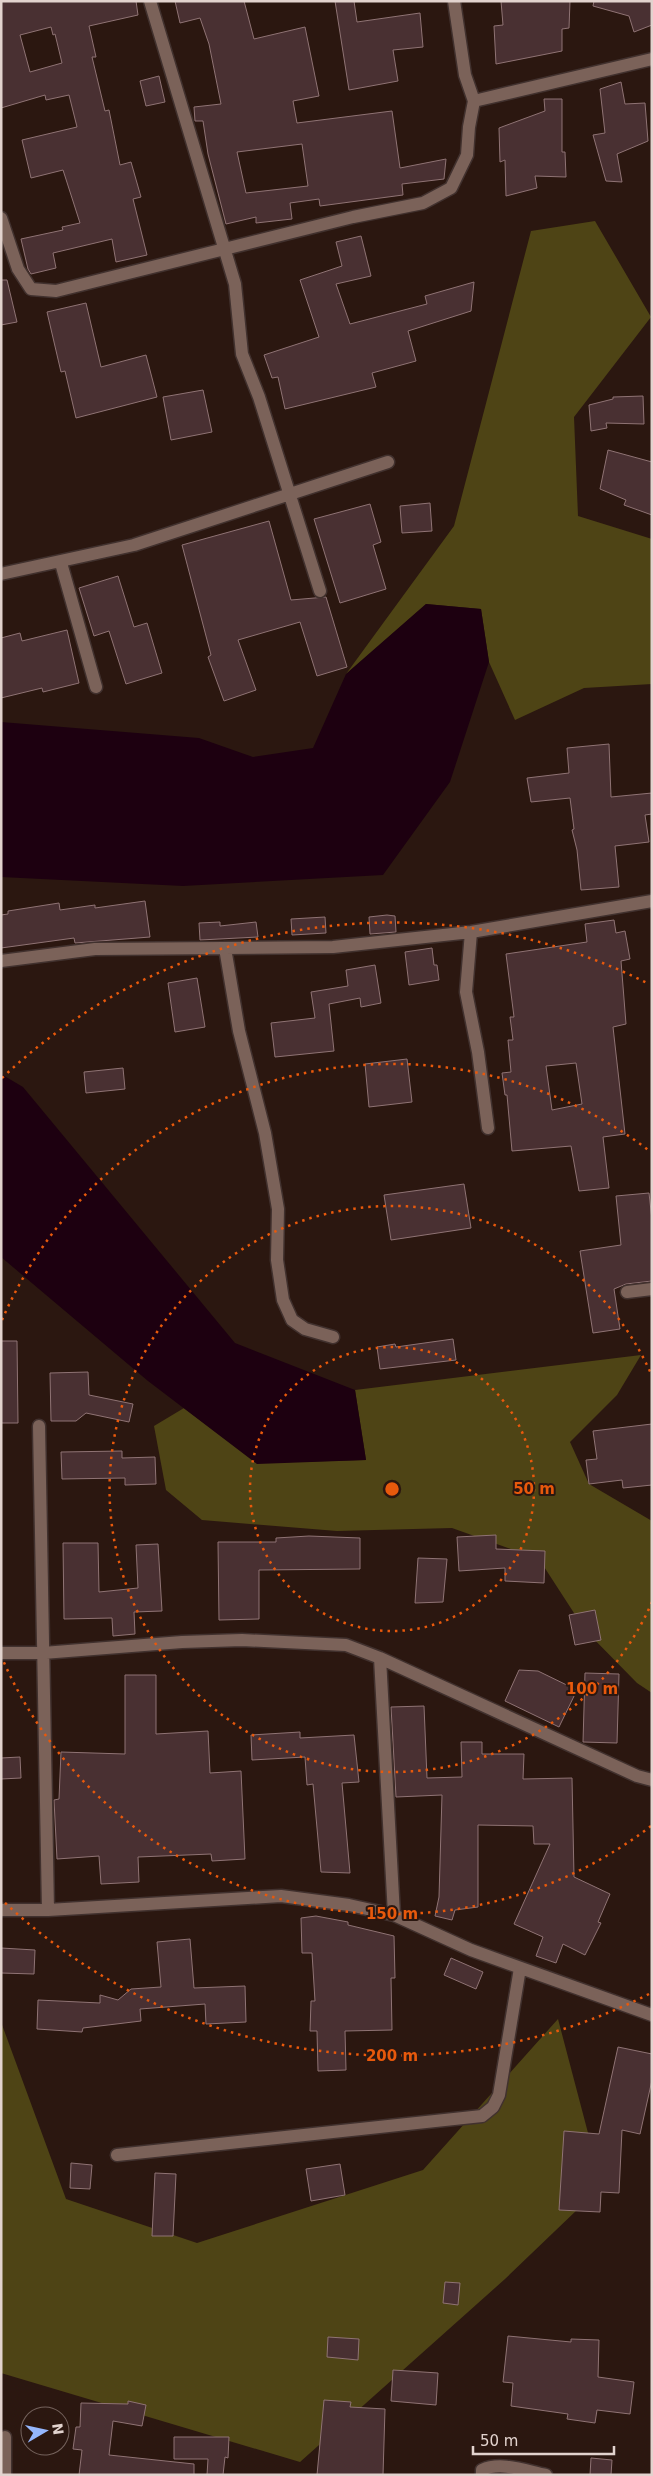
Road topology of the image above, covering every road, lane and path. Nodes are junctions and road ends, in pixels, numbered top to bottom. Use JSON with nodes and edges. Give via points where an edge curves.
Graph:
{"nodes":[{"id":1,"x":150,"y":1,"type":"edge"},
{"id":2,"x":454,"y":1,"type":"edge"},
{"id":3,"x":652,"y":59,"type":"edge"},
{"id":4,"x":474,"y":101,"type":"junction"},
{"id":5,"x":1,"y":218,"type":"edge"},
{"id":6,"x":224,"y":251,"type":"junction"},
{"id":7,"x":388,"y":462,"type":"dead end"},
{"id":8,"x":290,"y":493,"type":"junction"},
{"id":9,"x":61,"y":563,"type":"junction"},
{"id":10,"x":1,"y":574,"type":"edge"},
{"id":11,"x":320,"y":591,"type":"dead end"},
{"id":12,"x":96,"y":687,"type":"dead end"},
{"id":13,"x":652,"y":901,"type":"edge"},
{"id":14,"x":471,"y":932,"type":"junction"},
{"id":15,"x":225,"y":948,"type":"junction"},
{"id":16,"x":1,"y":961,"type":"edge"},
{"id":17,"x":488,"y":1128,"type":"dead end"},
{"id":18,"x":652,"y":1289,"type":"edge"},
{"id":19,"x":626,"y":1292,"type":"dead end"},
{"id":20,"x":332,"y":1337,"type":"dead end"},
{"id":21,"x":39,"y":1426,"type":"dead end"},
{"id":22,"x":1,"y":1653,"type":"edge"},
{"id":23,"x":43,"y":1653,"type":"junction"},
{"id":24,"x":380,"y":1658,"type":"junction"},
{"id":25,"x":652,"y":1780,"type":"edge"},
{"id":26,"x":1,"y":1910,"type":"edge"},
{"id":27,"x":48,"y":1910,"type":"junction"},
{"id":28,"x":394,"y":1915,"type":"junction"},
{"id":29,"x":520,"y":1968,"type":"junction"},
{"id":30,"x":652,"y":2015,"type":"edge"},
{"id":31,"x":117,"y":2155,"type":"dead end"},
{"id":32,"x":5,"y":2437,"type":"dead end"},
{"id":33,"x":5,"y":2475,"type":"edge"},
{"id":34,"x":482,"y":2475,"type":"edge"},
{"id":35,"x":546,"y":2475,"type":"edge"}],
"edges":[{"from":1,"to":6,"type":"street"},
{"from":2,"to":4,"type":"street","via":[[465,74]]},
{"from":3,"to":4,"type":"street"},
{"from":4,"to":6,"type":"street","via":[[468,155],[451,188],[423,202]]},
{"from":5,"to":6,"type":"street","via":[[18,270],[31,289],[56,291]]},
{"from":6,"to":8,"type":"street","via":[[235,284],[242,354]]},
{"from":7,"to":8,"type":"street"},
{"from":8,"to":9,"type":"street","via":[[134,545]]},
{"from":8,"to":11,"type":"street"},
{"from":9,"to":10,"type":"street"},
{"from":9,"to":12,"type":"street"},
{"from":13,"to":14,"type":"street"},
{"from":14,"to":15,"type":"street","via":[[333,947]]},
{"from":14,"to":17,"type":"street","via":[[466,992]]},
{"from":15,"to":16,"type":"street","via":[[95,949]]},
{"from":15,"to":20,"type":"street","via":[[239,1031],[265,1133],[278,1209],[277,1260],[283,1300],[292,1320],[305,1329]]},
{"from":18,"to":19,"type":"street"},
{"from":21,"to":23,"type":"street"},
{"from":22,"to":23,"type":"street"},
{"from":23,"to":24,"type":"street","via":[[242,1640],[346,1645]]},
{"from":23,"to":27,"type":"street"},
{"from":24,"to":25,"type":"street"},
{"from":24,"to":28,"type":"street"},
{"from":26,"to":27,"type":"street"},
{"from":27,"to":28,"type":"street","via":[[281,1896]]},
{"from":28,"to":29,"type":"street"},
{"from":29,"to":30,"type":"street"},
{"from":29,"to":31,"type":"street","via":[[498,2095],[493,2107],[482,2116]]},
{"from":32,"to":33,"type":"street"},
{"from":34,"to":35,"type":"street","via":[[482,2470],[490,2466]]}]}
